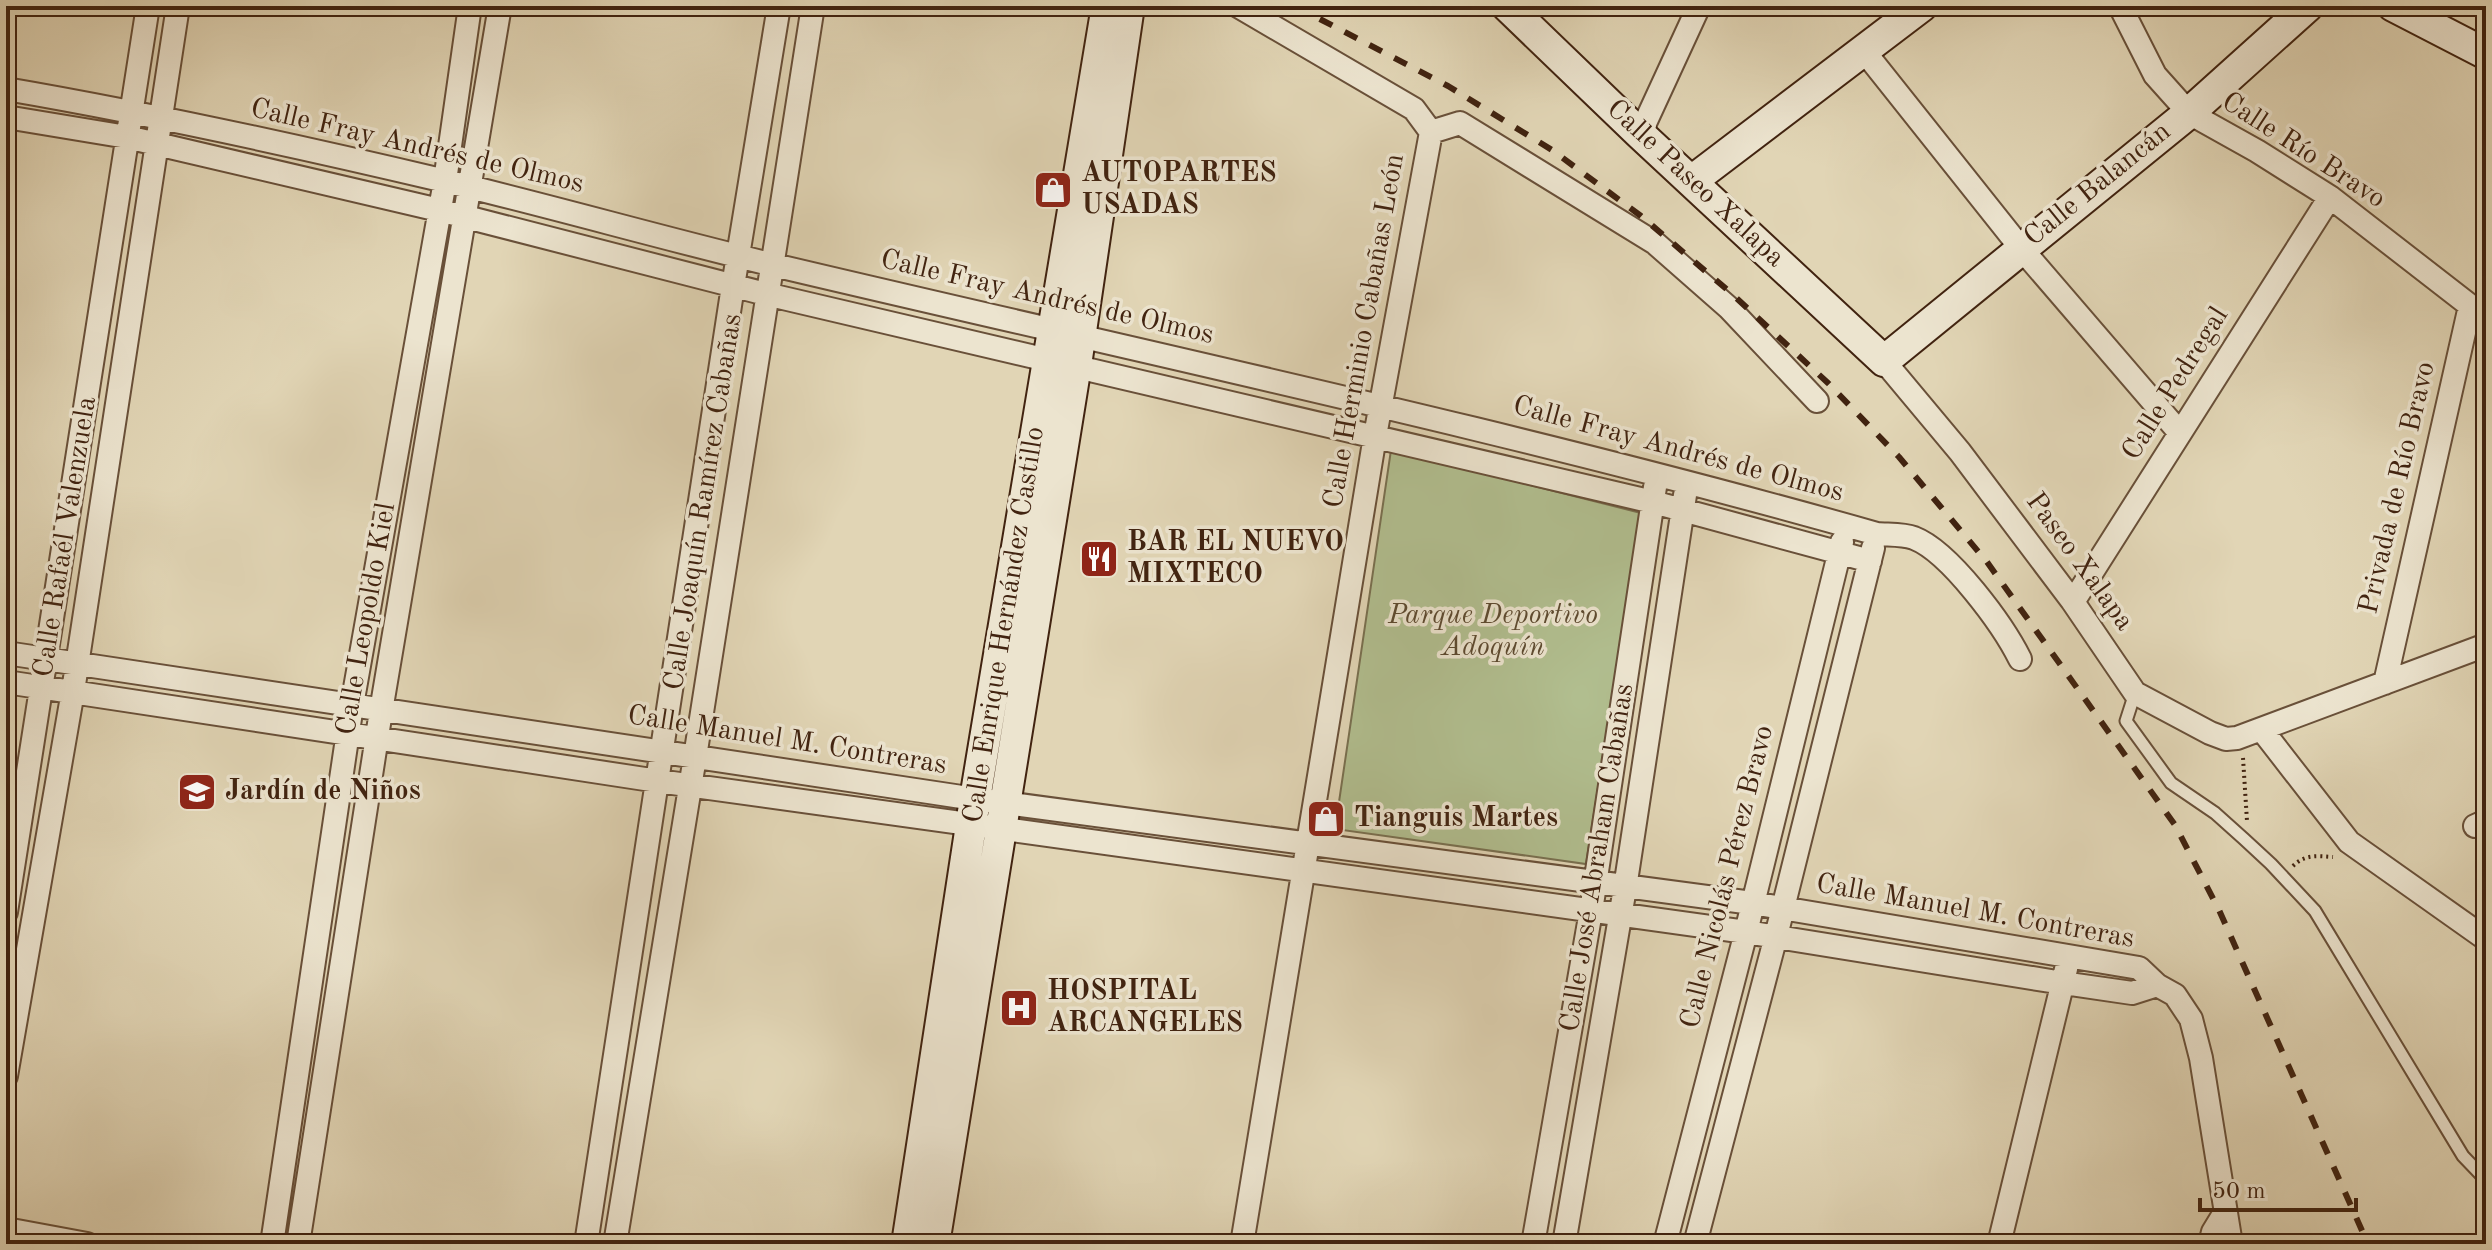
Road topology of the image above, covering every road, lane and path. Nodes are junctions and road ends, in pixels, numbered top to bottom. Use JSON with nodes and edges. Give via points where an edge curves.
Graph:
{"nodes":[{"id":1,"x":148,"y":6,"type":"edge"},
{"id":2,"x":178,"y":6,"type":"edge"},
{"id":3,"x":470,"y":6,"type":"edge"},
{"id":4,"x":500,"y":6,"type":"edge"},
{"id":5,"x":813,"y":6,"type":"edge"},
{"id":6,"x":1107,"y":6,"type":"edge"},
{"id":7,"x":1129,"y":6,"type":"edge"},
{"id":8,"x":1238,"y":6,"type":"edge"},
{"id":9,"x":1699,"y":6,"type":"edge"},
{"id":10,"x":1922,"y":6,"type":"edge"},
{"id":11,"x":2120,"y":6,"type":"edge"},
{"id":12,"x":2308,"y":6,"type":"edge"},
{"id":13,"x":2393,"y":6,"type":"edge"},
{"id":14,"x":1518,"y":10,"type":"edge"},
{"id":15,"x":777,"y":15,"type":"edge"},
{"id":16,"x":809,"y":31,"type":"junction"},
{"id":17,"x":1864,"y":51,"type":"junction"},
{"id":18,"x":2486,"y":54,"type":"edge"},
{"id":19,"x":6,"y":89,"type":"edge"},
{"id":20,"x":131,"y":110,"type":"junction"},
{"id":21,"x":2189,"y":113,"type":"junction"},
{"id":22,"x":6,"y":117,"type":"edge"},
{"id":23,"x":162,"y":118,"type":"junction"},
{"id":24,"x":1431,"y":132,"type":"junction"},
{"id":25,"x":1640,"y":134,"type":"junction"},
{"id":26,"x":127,"y":137,"type":"junction"},
{"id":27,"x":158,"y":145,"type":"junction"},
{"id":28,"x":1693,"y":180,"type":"junction"},
{"id":29,"x":445,"y":181,"type":"junction"},
{"id":30,"x":471,"y":188,"type":"junction"},
{"id":31,"x":2330,"y":197,"type":"junction"},
{"id":32,"x":439,"y":210,"type":"junction"},
{"id":33,"x":466,"y":217,"type":"junction"},
{"id":34,"x":2020,"y":247,"type":"junction"},
{"id":35,"x":738,"y":256,"type":"junction"},
{"id":36,"x":772,"y":264,"type":"junction"},
{"id":37,"x":733,"y":286,"type":"junction"},
{"id":38,"x":766,"y":294,"type":"junction"},
{"id":39,"x":2478,"y":312,"type":"edge"},
{"id":40,"x":1064,"y":348,"type":"junction"},
{"id":41,"x":1884,"y":361,"type":"junction"},
{"id":42,"x":1817,"y":401,"type":"dead end"},
{"id":43,"x":1380,"y":406,"type":"junction"},
{"id":44,"x":2180,"y":433,"type":"junction"},
{"id":45,"x":1375,"y":436,"type":"junction"},
{"id":46,"x":706,"y":462,"type":"junction"},
{"id":47,"x":740,"y":467,"type":"junction"},
{"id":48,"x":1658,"y":473,"type":"junction"},
{"id":49,"x":1688,"y":481,"type":"junction"},
{"id":50,"x":1653,"y":502,"type":"junction"},
{"id":51,"x":1683,"y":509,"type":"junction"},
{"id":52,"x":1846,"y":525,"type":"junction"},
{"id":53,"x":1877,"y":534,"type":"junction"},
{"id":54,"x":1840,"y":553,"type":"junction"},
{"id":55,"x":1870,"y":561,"type":"junction"},
{"id":56,"x":690,"y":570,"type":"junction"},
{"id":57,"x":723,"y":575,"type":"junction"},
{"id":58,"x":2073,"y":602,"type":"junction"},
{"id":59,"x":2486,"y":645,"type":"edge"},
{"id":60,"x":6,"y":653,"type":"edge"},
{"id":61,"x":44,"y":658,"type":"junction"},
{"id":62,"x":2020,"y":659,"type":"dead end"},
{"id":63,"x":77,"y":662,"type":"junction"},
{"id":64,"x":6,"y":682,"type":"edge"},
{"id":65,"x":2385,"y":683,"type":"junction"},
{"id":66,"x":40,"y":686,"type":"junction"},
{"id":67,"x":73,"y":691,"type":"junction"},
{"id":68,"x":2135,"y":693,"type":"junction"},
{"id":69,"x":352,"y":705,"type":"junction"},
{"id":70,"x":381,"y":711,"type":"junction"},
{"id":71,"x":2262,"y":730,"type":"junction"},
{"id":72,"x":348,"y":735,"type":"junction"},
{"id":73,"x":376,"y":740,"type":"junction"},
{"id":74,"x":2242,"y":750,"type":"dead end"},
{"id":75,"x":663,"y":753,"type":"junction"},
{"id":76,"x":695,"y":757,"type":"junction"},
{"id":77,"x":658,"y":781,"type":"junction"},
{"id":78,"x":690,"y":786,"type":"junction"},
{"id":79,"x":988,"y":814,"type":"junction"},
{"id":80,"x":2247,"y":823,"type":"dead end"},
{"id":81,"x":1307,"y":844,"type":"junction"},
{"id":82,"x":2332,"y":857,"type":"dead end"},
{"id":83,"x":1303,"y":871,"type":"junction"},
{"id":84,"x":2285,"y":873,"type":"dead end"},
{"id":85,"x":1595,"y":883,"type":"junction"},
{"id":86,"x":1625,"y":888,"type":"junction"},
{"id":87,"x":1752,"y":903,"type":"junction"},
{"id":88,"x":1783,"y":909,"type":"junction"},
{"id":89,"x":1591,"y":911,"type":"junction"},
{"id":90,"x":6,"y":912,"type":"edge"},
{"id":91,"x":1620,"y":915,"type":"junction"},
{"id":92,"x":1746,"y":932,"type":"junction"},
{"id":93,"x":1776,"y":936,"type":"junction"},
{"id":94,"x":2486,"y":939,"type":"edge"},
{"id":95,"x":631,"y":952,"type":"junction"},
{"id":96,"x":2069,"y":956,"type":"junction"},
{"id":97,"x":662,"y":958,"type":"junction"},
{"id":98,"x":2063,"y":983,"type":"junction"},
{"id":99,"x":2157,"y":985,"type":"junction"},
{"id":100,"x":12,"y":999,"type":"edge"},
{"id":101,"x":6,"y":1076,"type":"edge"},
{"id":102,"x":603,"y":1128,"type":"junction"},
{"id":103,"x":633,"y":1132,"type":"junction"},
{"id":104,"x":2486,"y":1180,"type":"edge"},
{"id":105,"x":2224,"y":1214,"type":"junction"},
{"id":106,"x":6,"y":1229,"type":"edge"},
{"id":107,"x":87,"y":1244,"type":"edge"},
{"id":108,"x":272,"y":1244,"type":"edge"},
{"id":109,"x":298,"y":1244,"type":"edge"},
{"id":110,"x":586,"y":1244,"type":"edge"},
{"id":111,"x":615,"y":1244,"type":"edge"},
{"id":112,"x":907,"y":1244,"type":"edge"},
{"id":113,"x":934,"y":1244,"type":"edge"},
{"id":114,"x":1242,"y":1244,"type":"edge"},
{"id":115,"x":1533,"y":1244,"type":"edge"},
{"id":116,"x":1564,"y":1244,"type":"edge"},
{"id":117,"x":1665,"y":1244,"type":"edge"},
{"id":118,"x":1695,"y":1244,"type":"edge"},
{"id":119,"x":1999,"y":1244,"type":"edge"},
{"id":120,"x":2210,"y":1244,"type":"edge"},
{"id":121,"x":2231,"y":1244,"type":"edge"}],
"edges":[{"from":1,"to":20,"type":"street","name":"Calle Rafaél Valenzuela"},
{"from":2,"to":23,"type":"street","name":"Calle Rafaél Valenzuela"},
{"from":3,"to":29,"type":"street","name":"Calle Leopoldo Kiel"},
{"from":4,"to":30,"type":"street","name":"Calle Leopoldo Kiel"},
{"from":5,"to":16,"type":"street","name":"Calle Joaquín Ramírez Cabañas"},
{"from":6,"to":40,"type":"main road","name":"Calle Enrique Hernández Castillo"},
{"from":7,"to":40,"type":"main road","name":"Calle Enrique Hernández Castillo"},
{"from":8,"to":24,"type":"street","name":"Calle Herminio Cabañas León","via":[[1414,109]]},
{"from":9,"to":25,"type":"street"},
{"from":10,"to":17,"type":"main road"},
{"from":11,"to":21,"type":"street","name":"Calle Río Bravo","via":[[2155,75]]},
{"from":12,"to":21,"type":"main road","name":"Calle Balancán"},
{"from":13,"to":18,"type":"main road"},
{"from":14,"to":25,"type":"main road","name":"Calle Paseo Xalapa"},
{"from":15,"to":16,"type":"street"},
{"from":15,"to":35,"type":"street","name":"Calle Joaquín Ramírez Cabañas"},
{"from":16,"to":36,"type":"street","name":"Calle Joaquín Ramírez Cabañas"},
{"from":17,"to":28,"type":"main road"},
{"from":17,"to":34,"type":"street"},
{"from":19,"to":20,"type":"street","name":"Calle Fray Andrés de Olmos"},
{"from":20,"to":23,"type":"street","name":"Calle Fray Andrés de Olmos"},
{"from":20,"to":26,"type":"street","name":"Calle Rafaél Valenzuela"},
{"from":21,"to":31,"type":"street","name":"Calle Río Bravo"},
{"from":21,"to":34,"type":"main road","name":"Calle Balancán"},
{"from":22,"to":26,"type":"street","name":"Calle Fray Andrés de Olmos"},
{"from":23,"to":27,"type":"street","name":"Calle Rafaél Valenzuela"},
{"from":23,"to":29,"type":"street","name":"Calle Fray Andrés de Olmos"},
{"from":24,"to":42,"type":"street","via":[[1460,123],[1655,243],[1729,308]]},
{"from":24,"to":43,"type":"street","name":"Calle Herminio Cabañas León"},
{"from":25,"to":28,"type":"main road","name":"Calle Paseo Xalapa"},
{"from":26,"to":27,"type":"street","name":"Calle Fray Andrés de Olmos"},
{"from":26,"to":61,"type":"street","name":"Calle Rafaél Valenzuela"},
{"from":27,"to":32,"type":"street","name":"Calle Fray Andrés de Olmos"},
{"from":27,"to":63,"type":"street","name":"Calle Rafaél Valenzuela"},
{"from":28,"to":41,"type":"main road","name":"Calle Paseo Xalapa"},
{"from":29,"to":30,"type":"street","name":"Calle Fray Andrés de Olmos"},
{"from":29,"to":32,"type":"street","name":"Calle Leopoldo Kiel"},
{"from":30,"to":33,"type":"street","name":"Calle Leopoldo Kiel"},
{"from":30,"to":35,"type":"street","name":"Calle Fray Andrés de Olmos"},
{"from":31,"to":39,"type":"street","name":"Calle Río Bravo"},
{"from":31,"to":44,"type":"street","name":"Calle Pedregal"},
{"from":32,"to":33,"type":"street","name":"Calle Fray Andrés de Olmos"},
{"from":32,"to":69,"type":"street","name":"Calle Leopoldo Kiel"},
{"from":33,"to":37,"type":"street","name":"Calle Fray Andrés de Olmos"},
{"from":33,"to":70,"type":"street","name":"Calle Leopoldo Kiel"},
{"from":34,"to":41,"type":"main road","name":"Calle Balancán"},
{"from":34,"to":44,"type":"street"},
{"from":35,"to":36,"type":"street","name":"Calle Fray Andrés de Olmos"},
{"from":35,"to":37,"type":"street","name":"Calle Joaquín Ramírez Cabañas"},
{"from":36,"to":38,"type":"street","name":"Calle Joaquín Ramírez Cabañas"},
{"from":36,"to":40,"type":"street","name":"Calle Fray Andrés de Olmos"},
{"from":37,"to":38,"type":"street","name":"Calle Fray Andrés de Olmos"},
{"from":37,"to":46,"type":"street","name":"Calle Joaquín Ramírez Cabañas"},
{"from":38,"to":40,"type":"street","name":"Calle Fray Andrés de Olmos"},
{"from":38,"to":47,"type":"street","name":"Calle Joaquín Ramírez Cabañas"},
{"from":39,"to":65,"type":"street","name":"Privada de Río Bravo"},
{"from":40,"to":43,"type":"street","name":"Calle Fray Andrés de Olmos"},
{"from":40,"to":45,"type":"street","name":"Calle Fray Andrés de Olmos"},
{"from":40,"to":79,"type":"main road","name":"Calle Enrique Hernández Castillo"},
{"from":41,"to":58,"type":"street","name":"Paseo Xalapa"},
{"from":43,"to":45,"type":"street","name":"Calle Herminio Cabañas León"},
{"from":43,"to":48,"type":"street","name":"Calle Fray Andrés de Olmos"},
{"from":44,"to":58,"type":"street","name":"Calle Pedregal"},
{"from":45,"to":50,"type":"street","name":"Calle Fray Andrés de Olmos"},
{"from":45,"to":81,"type":"street","name":"Calle Herminio Cabañas León"},
{"from":46,"to":47,"type":"street"},
{"from":46,"to":56,"type":"street","name":"Calle Joaquín Ramírez Cabañas"},
{"from":47,"to":57,"type":"street","name":"Calle Joaquín Ramírez Cabañas"},
{"from":48,"to":49,"type":"street","name":"Calle Fray Andrés de Olmos"},
{"from":48,"to":50,"type":"street","name":"Calle José Abraham Cabañas"},
{"from":49,"to":51,"type":"street","name":"Calle José Abraham Cabañas"},
{"from":49,"to":52,"type":"street","name":"Calle Fray Andrés de Olmos"},
{"from":50,"to":51,"type":"street","name":"Calle Fray Andrés de Olmos"},
{"from":50,"to":85,"type":"street","name":"Calle José Abraham Cabañas"},
{"from":51,"to":54,"type":"street","name":"Calle Fray Andrés de Olmos"},
{"from":51,"to":86,"type":"street","name":"Calle José Abraham Cabañas"},
{"from":52,"to":53,"type":"street","name":"Calle Fray Andrés de Olmos"},
{"from":52,"to":54,"type":"street","name":"Calle Nicolás Pérez Bravo"},
{"from":53,"to":55,"type":"street"},
{"from":53,"to":62,"type":"street","name":"Calle Fray Andrés de Olmos","via":[[1912,537],[1941,556],[1996,617]]},
{"from":54,"to":55,"type":"street","name":"Calle Fray Andrés de Olmos"},
{"from":54,"to":87,"type":"street","name":"Calle Nicolás Pérez Bravo"},
{"from":55,"to":88,"type":"street"},
{"from":56,"to":57,"type":"street"},
{"from":56,"to":75,"type":"street","name":"Calle Joaquín Ramírez Cabañas"},
{"from":57,"to":76,"type":"street","name":"Calle Joaquín Ramírez Cabañas"},
{"from":58,"to":68,"type":"street","name":"Paseo Xalapa"},
{"from":59,"to":65,"type":"street","name":"Paseo Xalapa"},
{"from":60,"to":61,"type":"street","name":"Calle Manuel M. Contreras"},
{"from":61,"to":63,"type":"street","name":"Calle Manuel M. Contreras"},
{"from":61,"to":66,"type":"street","name":"Calle Rafaél Valenzuela"},
{"from":63,"to":67,"type":"street","name":"Calle Rafaél Valenzuela"},
{"from":63,"to":69,"type":"street","name":"Calle Manuel M. Contreras"},
{"from":64,"to":66,"type":"street","name":"Calle Manuel M. Contreras"},
{"from":65,"to":71,"type":"street","name":"Paseo Xalapa"},
{"from":66,"to":67,"type":"street","name":"Calle Manuel M. Contreras"},
{"from":66,"to":90,"type":"street","name":"Calle Rafaél Valenzuela"},
{"from":67,"to":72,"type":"street","name":"Calle Manuel M. Contreras"},
{"from":67,"to":100,"type":"street","name":"Calle Rafaél Valenzuela"},
{"from":68,"to":71,"type":"street","name":"Paseo Xalapa","via":[[2226,739]]},
{"from":68,"to":104,"type":"lane","via":[[2126,721],[2146,752],[2171,783],[2215,813],[2315,911],[2463,1156]]},
{"from":69,"to":70,"type":"street","name":"Calle Manuel M. Contreras"},
{"from":69,"to":72,"type":"street","name":"Calle Leopoldo Kiel"},
{"from":70,"to":73,"type":"street","name":"Calle Leopoldo Kiel"},
{"from":70,"to":75,"type":"street","name":"Calle Manuel M. Contreras"},
{"from":71,"to":94,"type":"street","via":[[2349,842]]},
{"from":72,"to":73,"type":"street","name":"Calle Manuel M. Contreras"},
{"from":72,"to":108,"type":"street","name":"Calle Leopoldo Kiel"},
{"from":73,"to":77,"type":"street","name":"Calle Manuel M. Contreras"},
{"from":73,"to":109,"type":"street","name":"Calle Leopoldo Kiel"},
{"from":74,"to":80,"type":"path"},
{"from":75,"to":76,"type":"street","name":"Calle Manuel M. Contreras"},
{"from":75,"to":77,"type":"street","name":"Calle Joaquín Ramírez Cabañas"},
{"from":76,"to":78,"type":"street","name":"Calle Joaquín Ramírez Cabañas"},
{"from":76,"to":79,"type":"street","name":"Calle Manuel M. Contreras"},
{"from":77,"to":78,"type":"street","name":"Calle Manuel M. Contreras"},
{"from":77,"to":95,"type":"street","name":"Calle Joaquín Ramírez Cabañas"},
{"from":78,"to":79,"type":"street","name":"Calle Manuel M. Contreras"},
{"from":78,"to":97,"type":"street","name":"Calle Joaquín Ramírez Cabañas"},
{"from":79,"to":81,"type":"street","name":"Calle Manuel M. Contreras"},
{"from":79,"to":83,"type":"street","name":"Calle Manuel M. Contreras"},
{"from":79,"to":112,"type":"main road","name":"Calle Enrique Hernández Castillo"},
{"from":79,"to":113,"type":"main road","name":"Calle Enrique Hernández Castillo"},
{"from":81,"to":83,"type":"street","name":"Calle Herminio Cabañas León"},
{"from":81,"to":85,"type":"street","name":"Calle Manuel M. Contreras"},
{"from":82,"to":84,"type":"path","via":[[2300,858]]},
{"from":83,"to":89,"type":"street","name":"Calle Manuel M. Contreras"},
{"from":83,"to":114,"type":"street","name":"Calle Herminio Cabañas León"},
{"from":85,"to":86,"type":"street","name":"Calle Manuel M. Contreras"},
{"from":85,"to":89,"type":"street","name":"Calle José Abraham Cabañas"},
{"from":86,"to":87,"type":"street","name":"Calle Manuel M. Contreras"},
{"from":86,"to":91,"type":"street","name":"Calle José Abraham Cabañas"},
{"from":87,"to":88,"type":"street","name":"Calle Manuel M. Contreras"},
{"from":87,"to":92,"type":"street","name":"Calle Nicolás Pérez Bravo"},
{"from":88,"to":93,"type":"street"},
{"from":88,"to":96,"type":"street","name":"Calle Manuel M. Contreras"},
{"from":89,"to":91,"type":"street","name":"Calle Manuel M. Contreras"},
{"from":89,"to":115,"type":"street","name":"Calle José Abraham Cabañas"},
{"from":91,"to":92,"type":"street","name":"Calle Manuel M. Contreras"},
{"from":91,"to":116,"type":"street","name":"Calle José Abraham Cabañas"},
{"from":92,"to":93,"type":"street","name":"Calle Manuel M. Contreras"},
{"from":92,"to":117,"type":"street","name":"Calle Nicolás Pérez Bravo"},
{"from":93,"to":98,"type":"street","name":"Calle Manuel M. Contreras"},
{"from":93,"to":118,"type":"street"},
{"from":95,"to":97,"type":"street"},
{"from":95,"to":102,"type":"street","name":"Calle Joaquín Ramírez Cabañas"},
{"from":96,"to":98,"type":"street"},
{"from":96,"to":99,"type":"street","name":"Calle Manuel M. Contreras","via":[[2139,968]]},
{"from":97,"to":103,"type":"street","name":"Calle Joaquín Ramírez Cabañas"},
{"from":98,"to":99,"type":"street","name":"Calle Manuel M. Contreras","via":[[2132,993]]},
{"from":98,"to":119,"type":"street"},
{"from":99,"to":105,"type":"street","via":[[2175,995],[2191,1019]]},
{"from":100,"to":101,"type":"street","name":"Calle Rafaél Valenzuela"},
{"from":102,"to":103,"type":"street"},
{"from":102,"to":110,"type":"street","name":"Calle Joaquín Ramírez Cabañas"},
{"from":103,"to":111,"type":"street","name":"Calle Joaquín Ramírez Cabañas"},
{"from":105,"to":120,"type":"street"},
{"from":105,"to":121,"type":"street"},
{"from":106,"to":107,"type":"street"}]}
